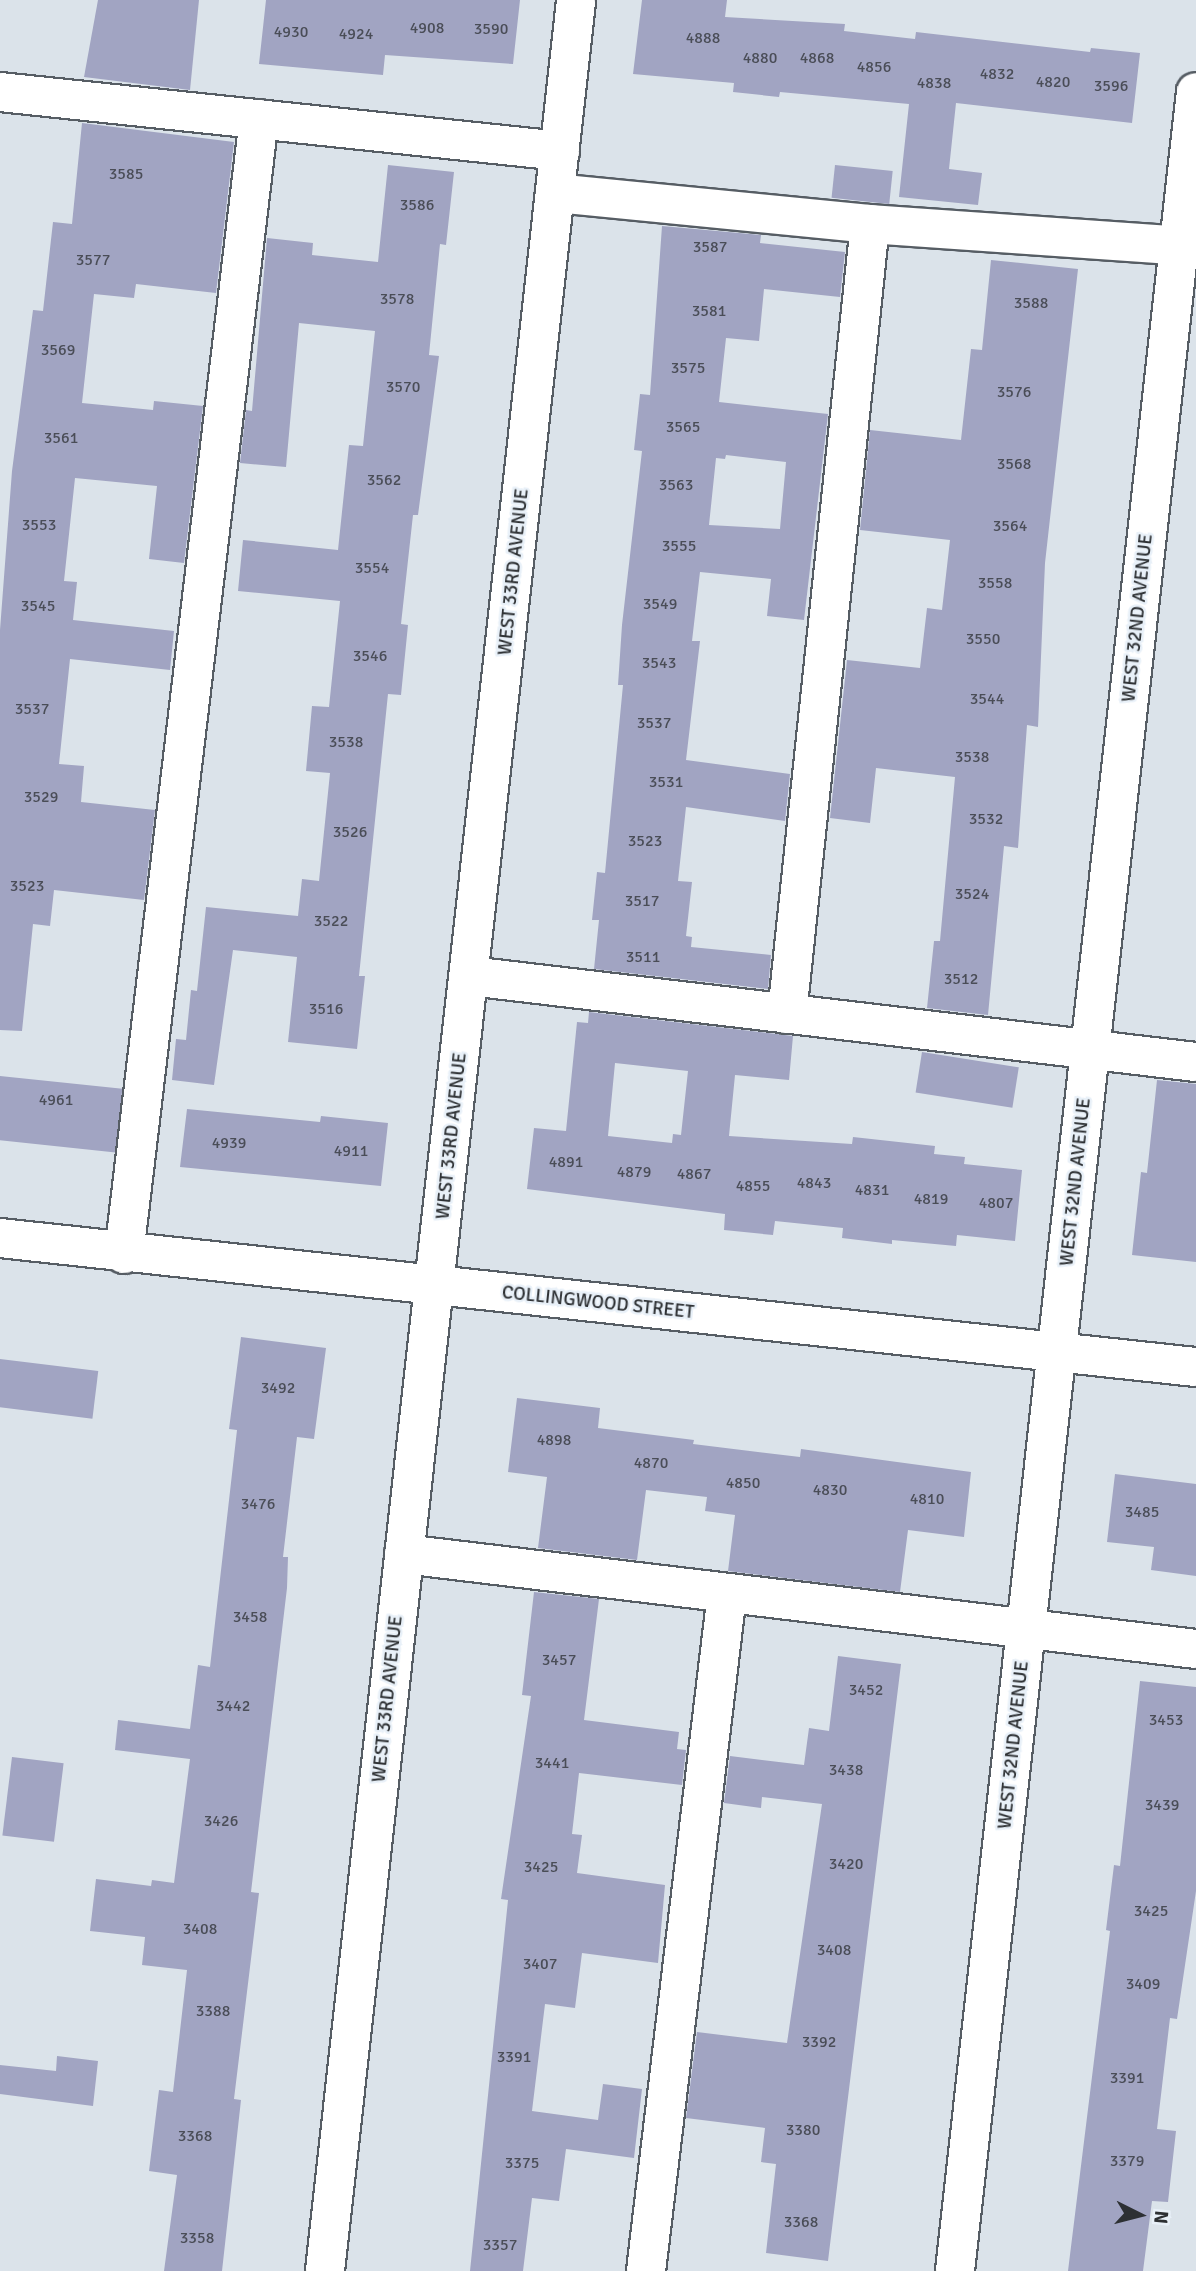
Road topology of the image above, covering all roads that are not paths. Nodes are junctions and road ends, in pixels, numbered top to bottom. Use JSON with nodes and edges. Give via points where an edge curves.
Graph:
{"nodes":[{"id":1,"x":576,"y":0,"type":"edge"},
{"id":2,"x":0,"y":92,"type":"edge"},
{"id":3,"x":1196,"y":92,"type":"edge"},
{"id":4,"x":259,"y":119,"type":"junction"},
{"id":5,"x":559,"y":151,"type":"junction"},
{"id":6,"x":555,"y":193,"type":"junction"},
{"id":7,"x":870,"y":224,"type":"junction"},
{"id":8,"x":1187,"y":246,"type":"edge"},
{"id":9,"x":470,"y":976,"type":"junction"},
{"id":10,"x":787,"y":1014,"type":"junction"},
{"id":11,"x":1091,"y":1050,"type":"junction"},
{"id":12,"x":1196,"y":1062,"type":"edge"},
{"id":13,"x":0,"y":1237,"type":"edge"},
{"id":14,"x":124,"y":1254,"type":"junction"},
{"id":15,"x":435,"y":1284,"type":"junction"},
{"id":16,"x":1057,"y":1353,"type":"junction"},
{"id":17,"x":1196,"y":1367,"type":"edge"},
{"id":18,"x":404,"y":1554,"type":"junction"},
{"id":19,"x":727,"y":1594,"type":"junction"},
{"id":20,"x":1026,"y":1631,"type":"junction"},
{"id":21,"x":1196,"y":1649,"type":"edge"},
{"id":22,"x":326,"y":2271,"type":"edge"},
{"id":23,"x":646,"y":2271,"type":"edge"},
{"id":24,"x":955,"y":2271,"type":"edge"}],
"edges":[{"from":1,"to":5,"type":"street","name":"WEST 33RD AVENUE"},
{"from":2,"to":4,"type":"street"},
{"from":3,"to":8,"type":"street","name":"WEST 32ND AVENUE"},
{"from":4,"to":5,"type":"street"},
{"from":4,"to":14,"type":"street"},
{"from":5,"to":6,"type":"street","name":"WEST 33RD AVENUE"},
{"from":6,"to":7,"type":"street"},
{"from":6,"to":9,"type":"street","name":"WEST 33RD AVENUE"},
{"from":7,"to":8,"type":"street"},
{"from":7,"to":10,"type":"street"},
{"from":8,"to":11,"type":"street","name":"WEST 32ND AVENUE"},
{"from":9,"to":10,"type":"street"},
{"from":9,"to":15,"type":"street","name":"WEST 33RD AVENUE"},
{"from":10,"to":11,"type":"street"},
{"from":11,"to":12,"type":"street"},
{"from":11,"to":16,"type":"street","name":"WEST 32ND AVENUE"},
{"from":13,"to":14,"type":"street","name":"COLLINGWOOD STREET"},
{"from":14,"to":15,"type":"street","name":"COLLINGWOOD STREET"},
{"from":15,"to":16,"type":"street","name":"COLLINGWOOD STREET"},
{"from":15,"to":18,"type":"street","name":"WEST 33RD AVENUE"},
{"from":16,"to":17,"type":"street","name":"COLLINGWOOD STREET"},
{"from":16,"to":20,"type":"street","name":"WEST 32ND AVENUE"},
{"from":18,"to":19,"type":"street"},
{"from":18,"to":22,"type":"street","name":"WEST 33RD AVENUE"},
{"from":19,"to":20,"type":"street"},
{"from":19,"to":23,"type":"street"},
{"from":20,"to":21,"type":"street"},
{"from":20,"to":24,"type":"street","name":"WEST 32ND AVENUE"}]}
